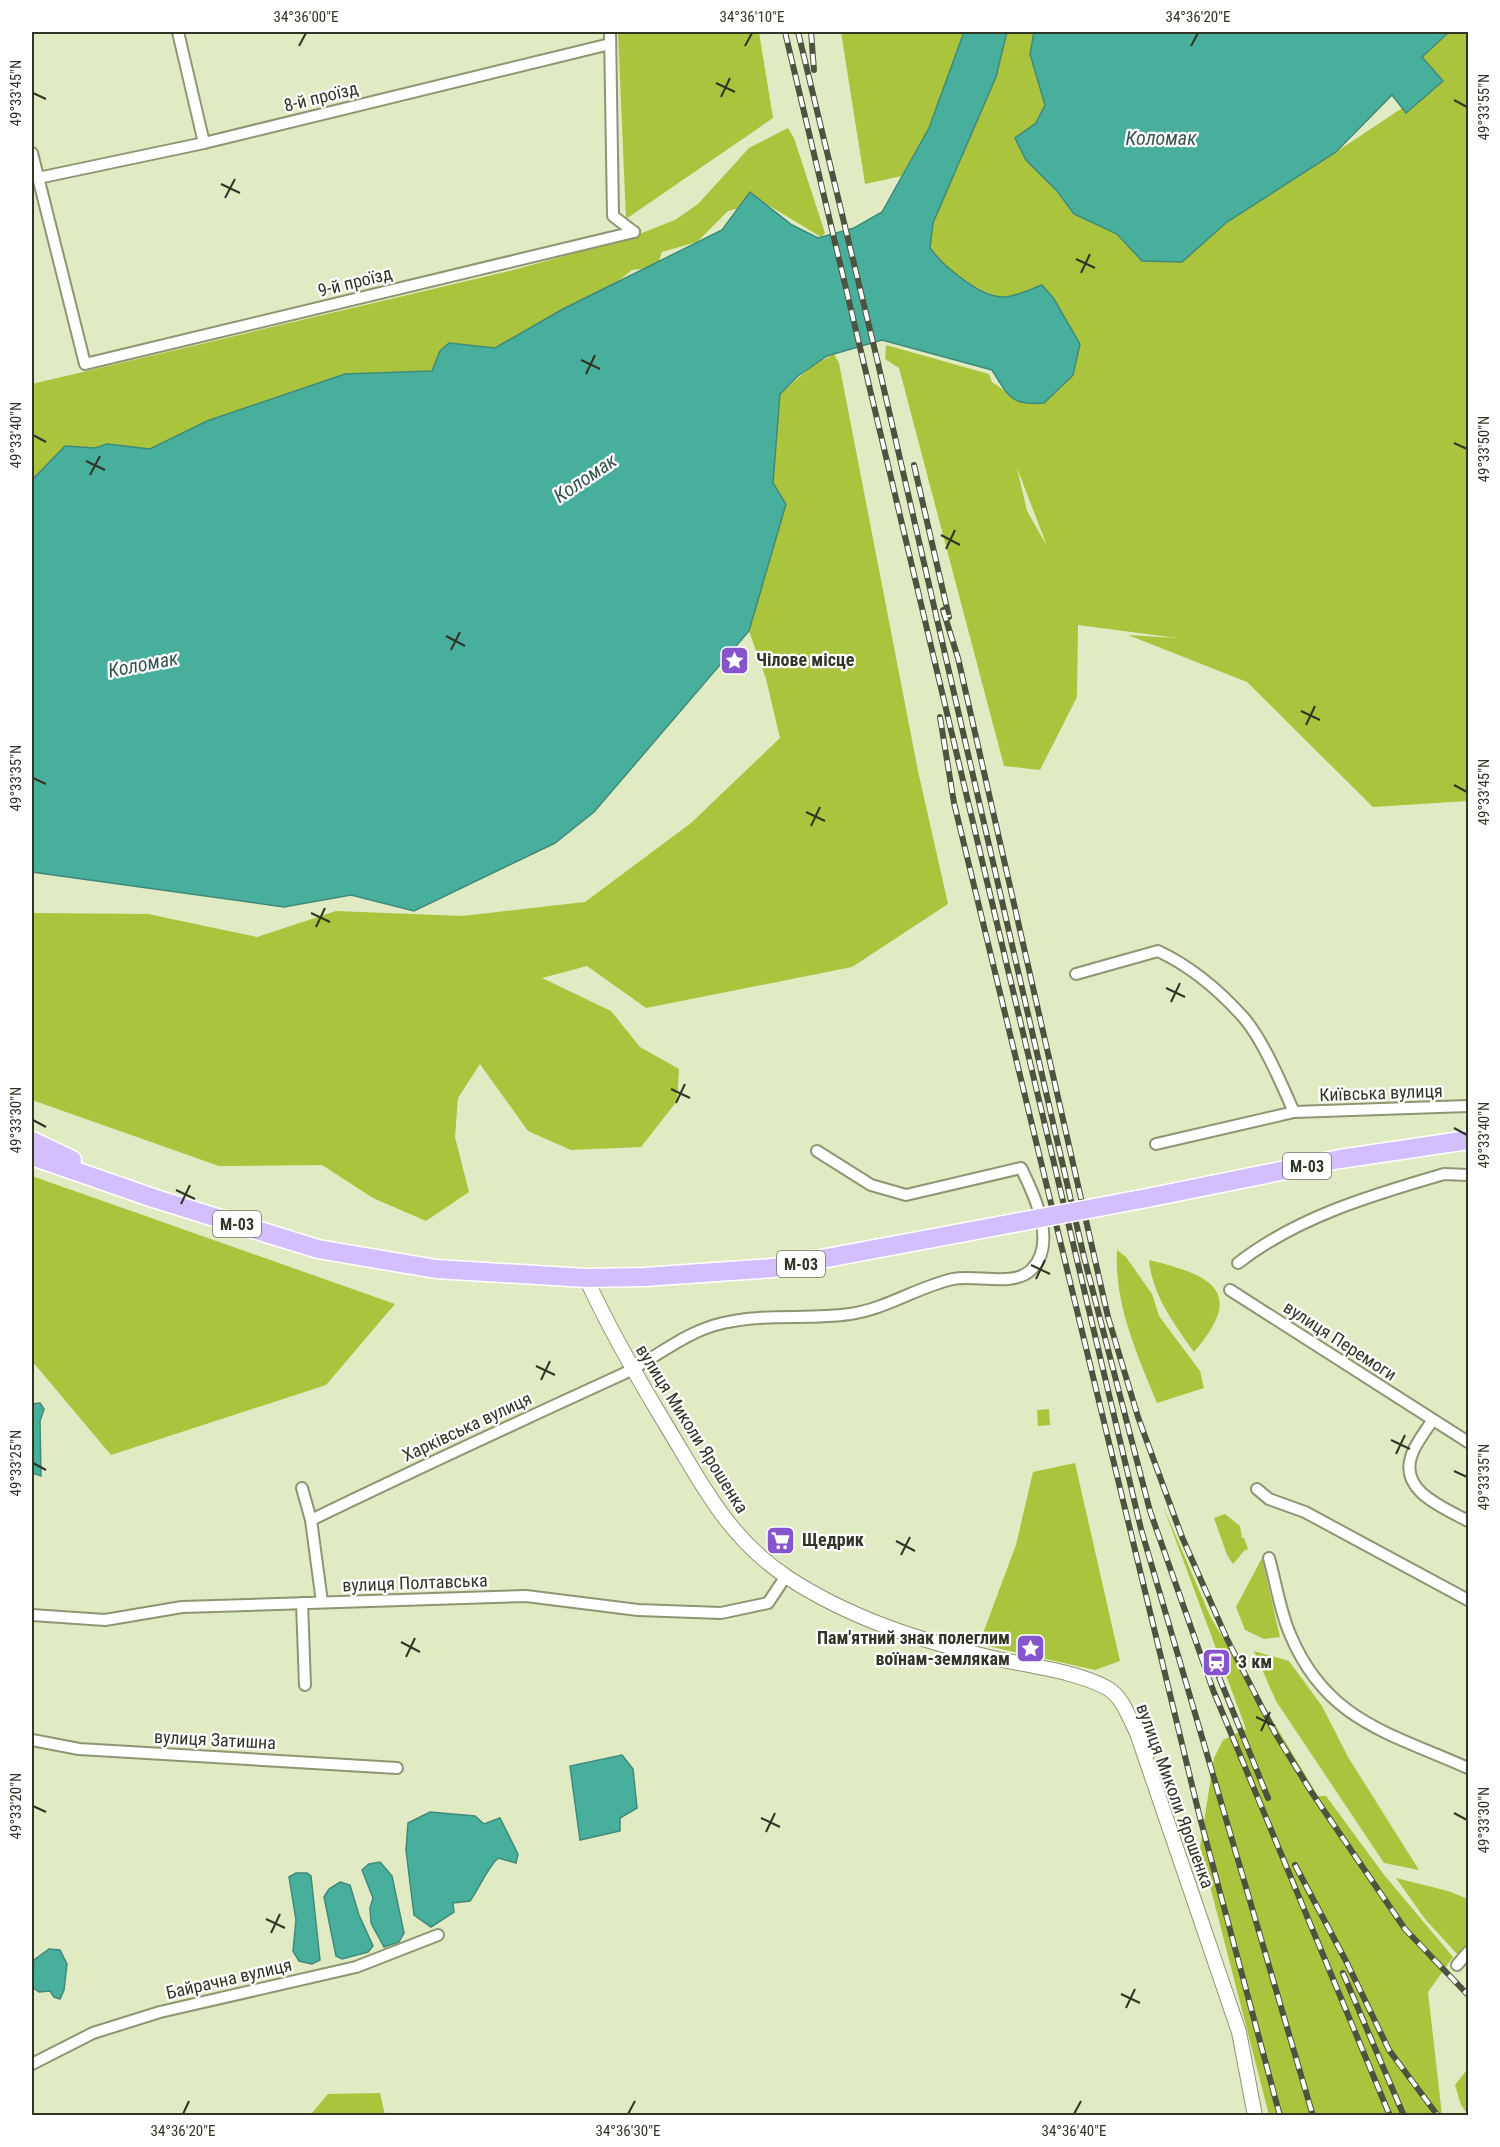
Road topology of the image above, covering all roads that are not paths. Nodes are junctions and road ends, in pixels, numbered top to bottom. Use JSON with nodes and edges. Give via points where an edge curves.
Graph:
{"nodes":[{"id":1,"x":178,"y":32,"type":"edge"},
{"id":2,"x":610,"y":32,"type":"edge"},
{"id":3,"x":610,"y":44,"type":"junction"},
{"id":4,"x":204,"y":143,"type":"junction"},
{"id":5,"x":32,"y":153,"type":"edge"},
{"id":6,"x":38,"y":178,"type":"junction"},
{"id":7,"x":1076,"y":974,"type":"dead end"},
{"id":8,"x":1468,"y":1106,"type":"edge"},
{"id":9,"x":1294,"y":1112,"type":"junction"},
{"id":10,"x":1468,"y":1140,"type":"edge"},
{"id":11,"x":32,"y":1141,"type":"edge"},
{"id":12,"x":1156,"y":1144,"type":"dead end"},
{"id":13,"x":817,"y":1150,"type":"dead end"},
{"id":14,"x":32,"y":1156,"type":"edge"},
{"id":15,"x":1468,"y":1175,"type":"edge"},
{"id":16,"x":156,"y":1199,"type":"junction"},
{"id":17,"x":1238,"y":1263,"type":"dead end"},
{"id":18,"x":586,"y":1278,"type":"junction"},
{"id":19,"x":1230,"y":1290,"type":"dead end"},
{"id":20,"x":633,"y":1369,"type":"junction"},
{"id":21,"x":1432,"y":1420,"type":"junction"},
{"id":22,"x":1468,"y":1442,"type":"edge"},
{"id":23,"x":302,"y":1488,"type":"dead end"},
{"id":24,"x":1257,"y":1489,"type":"dead end"},
{"id":25,"x":310,"y":1520,"type":"junction"},
{"id":26,"x":1468,"y":1521,"type":"edge"},
{"id":27,"x":1269,"y":1558,"type":"dead end"},
{"id":28,"x":786,"y":1576,"type":"junction"},
{"id":29,"x":1468,"y":1600,"type":"edge"},
{"id":30,"x":322,"y":1602,"type":"junction"},
{"id":31,"x":302,"y":1603,"type":"junction"},
{"id":32,"x":32,"y":1615,"type":"edge"},
{"id":33,"x":305,"y":1685,"type":"dead end"},
{"id":34,"x":32,"y":1740,"type":"edge"},
{"id":35,"x":1468,"y":1767,"type":"edge"},
{"id":36,"x":397,"y":1768,"type":"dead end"},
{"id":37,"x":438,"y":1935,"type":"dead end"},
{"id":38,"x":1468,"y":1952,"type":"edge"},
{"id":39,"x":1457,"y":1965,"type":"dead end"},
{"id":40,"x":32,"y":2064,"type":"edge"},
{"id":41,"x":1255,"y":2115,"type":"edge"}],
"edges":[{"from":1,"to":4,"type":"street"},
{"from":2,"to":3,"type":"street"},
{"from":3,"to":4,"type":"street","name":"8-й проїзд"},
{"from":3,"to":6,"type":"street","name":"9-й проїзд","via":[[613,216],[634,232],[85,364]]},
{"from":4,"to":6,"type":"street","name":"8-й проїзд"},
{"from":5,"to":6,"type":"street"},
{"from":7,"to":9,"type":"street","name":"Київська вулиця","via":[[1158,951],[1185,964],[1245,1020]]},
{"from":8,"to":9,"type":"street","name":"Київська вулиця"},
{"from":9,"to":12,"type":"street","name":"Київська вулиця"},
{"from":10,"to":18,"type":"highway","number":"М-03","bridge":true,"via":[[1340,1159],[773,1268]]},
{"from":11,"to":16,"type":"highway","number":"М-03"},
{"from":13,"to":20,"type":"street","name":"Харківська вулиця","via":[[871,1185],[906,1194],[1021,1168],[1032,1190],[1045,1243],[1031,1270],[1016,1279],[952,1279],[888,1305],[850,1314],[724,1322],[689,1333]]},
{"from":14,"to":16,"type":"highway","number":"М-03"},
{"from":15,"to":17,"type":"street","via":[[1444,1174],[1300,1223],[1263,1243]]},
{"from":16,"to":18,"type":"highway","number":"М-03","via":[[318,1249],[436,1269]]},
{"from":18,"to":20,"type":"street","name":"вулиця Миколи Ярошенка"},
{"from":19,"to":21,"type":"street","name":"вулиця Перемоги"},
{"from":20,"to":25,"type":"street","name":"Харківська вулиця"},
{"from":20,"to":28,"type":"street","name":"вулиця Миколи Ярошенка","via":[[723,1519]]},
{"from":21,"to":22,"type":"street","name":"вулиця Перемоги"},
{"from":21,"to":26,"type":"street","via":[[1411,1457],[1413,1485]]},
{"from":23,"to":25,"type":"street"},
{"from":24,"to":29,"type":"street","via":[[1269,1499],[1305,1512]]},
{"from":25,"to":30,"type":"street"},
{"from":27,"to":35,"type":"street","via":[[1289,1632],[1306,1667],[1328,1695],[1363,1722]]},
{"from":28,"to":30,"type":"street","name":"вулиця Полтавська","via":[[768,1603],[721,1613],[638,1611],[526,1596]]},
{"from":28,"to":41,"type":"street","name":"вулиця Миколи Ярошенка","via":[[877,1624],[973,1653],[1086,1679],[1109,1689],[1120,1699],[1137,1733],[1239,2032]]},
{"from":30,"to":31,"type":"street","name":"вулиця Полтавська"},
{"from":31,"to":32,"type":"street","name":"вулиця Полтавська","via":[[182,1607],[105,1620]]},
{"from":31,"to":33,"type":"street"},
{"from":34,"to":36,"type":"street","name":"вулиця Затишна","via":[[80,1749]]},
{"from":37,"to":40,"type":"street","name":"Байрачна вулиця","via":[[356,1967],[93,2033]]},
{"from":38,"to":39,"type":"street"}]}
